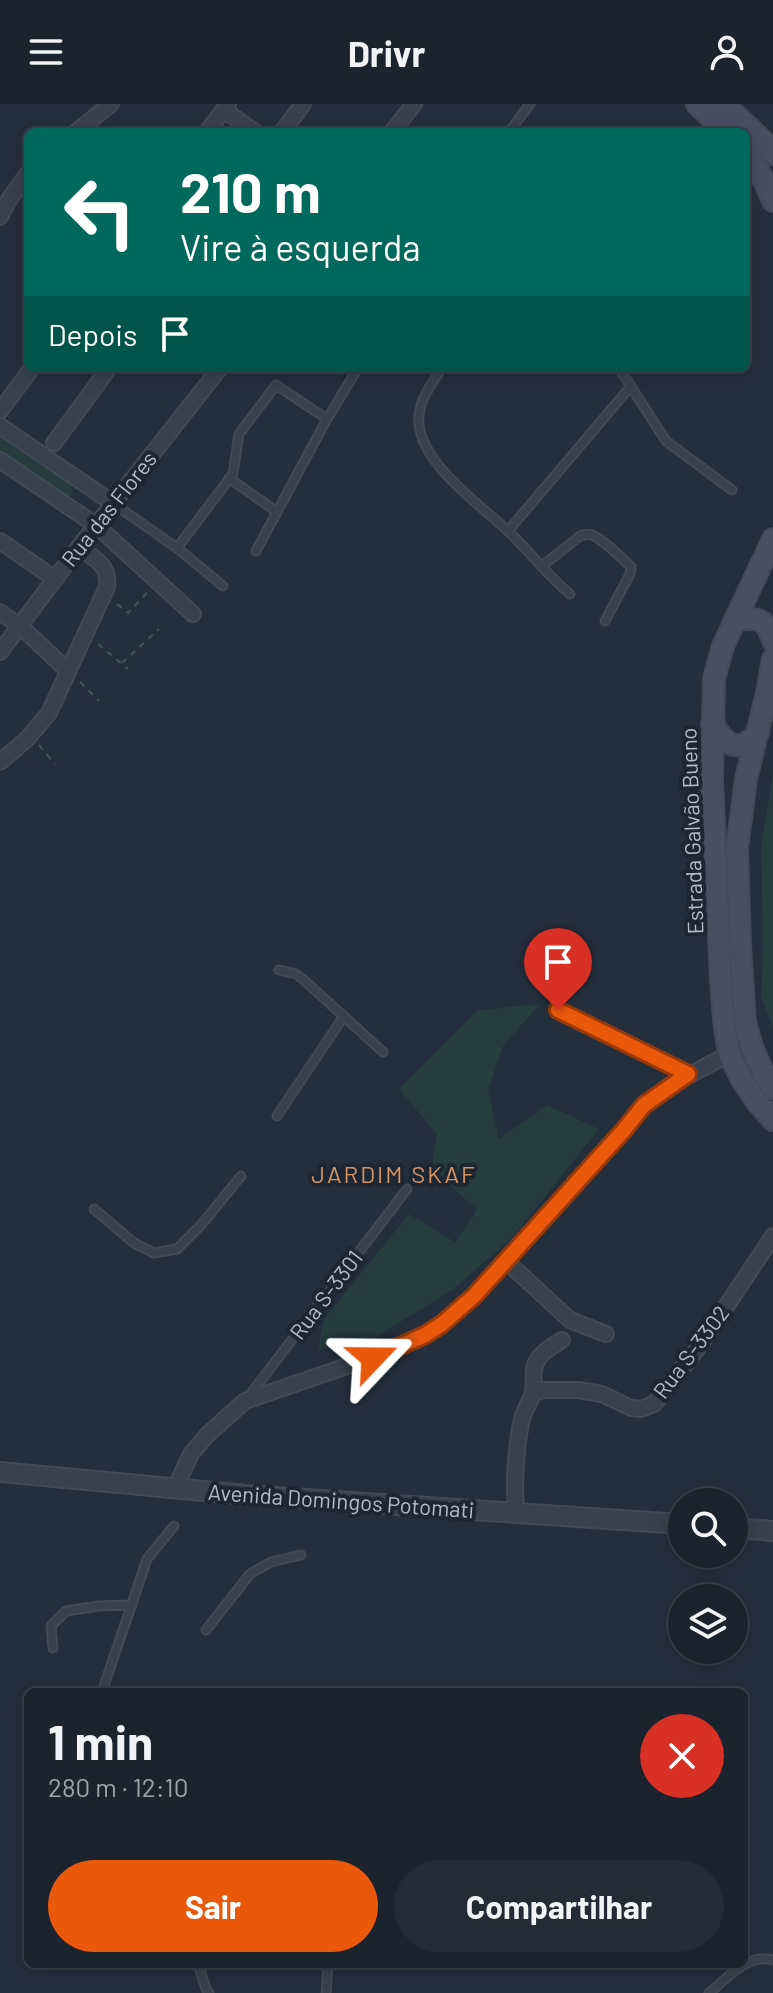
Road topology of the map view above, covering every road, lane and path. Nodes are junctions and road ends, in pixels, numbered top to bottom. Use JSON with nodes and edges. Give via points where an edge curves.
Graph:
{"nodes":[{"id":1,"x":111,"y":104,"type":"edge"},
{"id":2,"x":303,"y":104,"type":"edge"},
{"id":3,"x":414,"y":104,"type":"edge"},
{"id":4,"x":530,"y":104,"type":"edge"},
{"id":5,"x":697,"y":104,"type":"edge"},
{"id":6,"x":724,"y":104,"type":"edge"},
{"id":7,"x":226,"y":107,"type":"edge"},
{"id":8,"x":81,"y":128,"type":"edge"},
{"id":9,"x":210,"y":128,"type":"edge"},
{"id":10,"x":250,"y":128,"type":"edge"},
{"id":11,"x":285,"y":128,"type":"edge"},
{"id":12,"x":395,"y":128,"type":"edge"},
{"id":13,"x":512,"y":128,"type":"edge"},
{"id":14,"x":722,"y":128,"type":"edge"},
{"id":15,"x":749,"y":128,"type":"edge"},
{"id":16,"x":750,"y":129,"type":"edge"},
{"id":17,"x":773,"y":154,"type":"edge"},
{"id":18,"x":750,"y":158,"type":"edge"},
{"id":19,"x":24,"y":179,"type":"edge"},
{"id":20,"x":773,"y":201,"type":"edge"},
{"id":21,"x":0,"y":217,"type":"edge"},
{"id":22,"x":29,"y":372,"type":"edge"},
{"id":23,"x":106,"y":372,"type":"edge"},
{"id":24,"x":217,"y":372,"type":"edge"},
{"id":25,"x":356,"y":372,"type":"edge"},
{"id":26,"x":440,"y":372,"type":"edge"},
{"id":27,"x":622,"y":372,"type":"edge"},
{"id":28,"x":631,"y":386,"type":"junction"},
{"id":29,"x":0,"y":411,"type":"edge"},
{"id":30,"x":327,"y":419,"type":"junction"},
{"id":31,"x":0,"y":426,"type":"edge"},
{"id":32,"x":54,"y":443,"type":"dead end"},
{"id":33,"x":0,"y":460,"type":"edge"},
{"id":34,"x":229,"y":478,"type":"junction"},
{"id":35,"x":732,"y":490,"type":"dead end"},
{"id":36,"x":114,"y":504,"type":"junction"},
{"id":37,"x":277,"y":512,"type":"junction"},
{"id":38,"x":97,"y":526,"type":"junction"},
{"id":39,"x":508,"y":531,"type":"junction"},
{"id":40,"x":773,"y":539,"type":"edge"},
{"id":41,"x":0,"y":541,"type":"edge"},
{"id":42,"x":79,"y":547,"type":"junction"},
{"id":43,"x":177,"y":548,"type":"junction"},
{"id":44,"x":256,"y":551,"type":"dead end"},
{"id":45,"x":542,"y":566,"type":"junction"},
{"id":46,"x":55,"y":579,"type":"junction"},
{"id":47,"x":157,"y":581,"type":"junction"},
{"id":48,"x":223,"y":586,"type":"dead end"},
{"id":49,"x":103,"y":594,"type":"junction"},
{"id":50,"x":570,"y":594,"type":"dead end"},
{"id":51,"x":0,"y":612,"type":"edge"},
{"id":52,"x":193,"y":614,"type":"dead end"},
{"id":53,"x":605,"y":621,"type":"dead end"},
{"id":54,"x":734,"y":621,"type":"junction"},
{"id":55,"x":20,"y":626,"type":"junction"},
{"id":56,"x":159,"y":629,"type":"dead end"},
{"id":57,"x":85,"y":633,"type":"junction"},
{"id":58,"x":773,"y":641,"type":"edge"},
{"id":59,"x":0,"y":652,"type":"edge"},
{"id":60,"x":773,"y":659,"type":"edge"},
{"id":61,"x":121,"y":664,"type":"junction"},
{"id":62,"x":128,"y":669,"type":"dead end"},
{"id":63,"x":67,"y":670,"type":"junction"},
{"id":64,"x":99,"y":701,"type":"dead end"},
{"id":65,"x":712,"y":724,"type":"junction"},
{"id":66,"x":758,"y":733,"type":"junction"},
{"id":67,"x":30,"y":735,"type":"junction"},
{"id":68,"x":0,"y":762,"type":"edge"},
{"id":69,"x":55,"y":764,"type":"dead end"},
{"id":70,"x":279,"y":970,"type":"dead end"},
{"id":71,"x":558,"y":1010,"type":"dead end"},
{"id":72,"x":344,"y":1016,"type":"junction"},
{"id":73,"x":383,"y":1052,"type":"dead end"},
{"id":74,"x":729,"y":1054,"type":"junction"},
{"id":75,"x":688,"y":1074,"type":"junction"},
{"id":76,"x":773,"y":1088,"type":"edge"},
{"id":77,"x":277,"y":1116,"type":"dead end"},
{"id":78,"x":773,"y":1120,"type":"edge"},
{"id":79,"x":241,"y":1176,"type":"dead end"},
{"id":80,"x":407,"y":1189,"type":"dead end"},
{"id":81,"x":94,"y":1209,"type":"dead end"},
{"id":82,"x":773,"y":1236,"type":"edge"},
{"id":83,"x":506,"y":1261,"type":"junction"},
{"id":84,"x":606,"y":1334,"type":"dead end"},
{"id":85,"x":562,"y":1340,"type":"dead end"},
{"id":86,"x":533,"y":1394,"type":"junction"},
{"id":87,"x":245,"y":1401,"type":"junction"},
{"id":88,"x":0,"y":1472,"type":"edge"},
{"id":89,"x":175,"y":1488,"type":"junction"},
{"id":90,"x":516,"y":1512,"type":"junction"},
{"id":91,"x":668,"y":1523,"type":"edge"},
{"id":92,"x":174,"y":1526,"type":"dead end"},
{"id":93,"x":748,"y":1529,"type":"edge"},
{"id":94,"x":773,"y":1531,"type":"edge"},
{"id":95,"x":301,"y":1555,"type":"dead end"},
{"id":96,"x":132,"y":1605,"type":"junction"},
{"id":97,"x":206,"y":1630,"type":"dead end"},
{"id":98,"x":53,"y":1648,"type":"dead end"},
{"id":99,"x":103,"y":1688,"type":"edge"},
{"id":100,"x":773,"y":1960,"type":"edge"},
{"id":101,"x":748,"y":1961,"type":"edge"},
{"id":102,"x":199,"y":1968,"type":"edge"},
{"id":103,"x":328,"y":1968,"type":"edge"},
{"id":104,"x":739,"y":1968,"type":"edge"},
{"id":105,"x":209,"y":1993,"type":"edge"},
{"id":106,"x":326,"y":1993,"type":"edge"},
{"id":107,"x":709,"y":1993,"type":"edge"}],
"edges":[{"from":1,"to":8,"type":"street"},
{"from":2,"to":11,"type":"street"},
{"from":3,"to":12,"type":"street"},
{"from":4,"to":13,"type":"lane"},
{"from":5,"to":14,"type":"main road"},
{"from":6,"to":15,"type":"main road"},
{"from":7,"to":9,"type":"street"},
{"from":7,"to":10,"type":"street"},
{"from":16,"to":17,"type":"main road"},
{"from":18,"to":20,"type":"main road"},
{"from":19,"to":21,"type":"street"},
{"from":22,"to":29,"type":"street"},
{"from":23,"to":32,"type":"street"},
{"from":24,"to":36,"type":"street","name":"Rua das Flores"},
{"from":25,"to":30,"type":"lane"},
{"from":26,"to":39,"type":"lane","via":[[424,397],[419,429],[436,463]]},
{"from":27,"to":28,"type":"lane"},
{"from":28,"to":35,"type":"lane","via":[[666,441]]},
{"from":28,"to":39,"type":"lane"},
{"from":30,"to":34,"type":"lane","via":[[276,385],[239,434]]},
{"from":30,"to":37,"type":"lane"},
{"from":31,"to":36,"type":"street"},
{"from":33,"to":38,"type":"street"},
{"from":34,"to":37,"type":"lane"},
{"from":34,"to":43,"type":"lane"},
{"from":36,"to":38,"type":"street","name":"Rua das Flores"},
{"from":36,"to":43,"type":"lane"},
{"from":37,"to":44,"type":"lane"},
{"from":38,"to":42,"type":"street","name":"Rua das Flores"},
{"from":38,"to":47,"type":"street"},
{"from":39,"to":45,"type":"lane"},
{"from":40,"to":54,"type":"main road","name":"Estrada Galvão Bueno"},
{"from":41,"to":46,"type":"street"},
{"from":42,"to":46,"type":"street","name":"Rua das Flores"},
{"from":42,"to":49,"type":"street","via":[[107,572]]},
{"from":43,"to":48,"type":"lane"},
{"from":45,"to":50,"type":"lane"},
{"from":45,"to":53,"type":"lane","via":[[586,534],[626,562],[630,574]]},
{"from":46,"to":55,"type":"street","name":"Rua das Flores"},
{"from":47,"to":49,"type":"path","via":[[128,613]]},
{"from":47,"to":52,"type":"street"},
{"from":49,"to":57,"type":"street"},
{"from":51,"to":55,"type":"street"},
{"from":54,"to":58,"type":"main road","via":[[760,620]]},
{"from":54,"to":65,"type":"main road","name":"Estrada Galvão Bueno","via":[[714,679]]},
{"from":55,"to":59,"type":"street","name":"Rua das Flores"},
{"from":55,"to":63,"type":"street"},
{"from":56,"to":61,"type":"path"},
{"from":57,"to":61,"type":"path"},
{"from":57,"to":63,"type":"street"},
{"from":60,"to":66,"type":"main road","name":"Estrada Galvão Bueno"},
{"from":61,"to":62,"type":"path"},
{"from":63,"to":64,"type":"path"},
{"from":63,"to":67,"type":"street","via":[[49,713]]},
{"from":65,"to":66,"type":"main road","via":[[732,745]]},
{"from":65,"to":74,"type":"main road","name":"Estrada Galvão Bueno","via":[[721,981]]},
{"from":66,"to":76,"type":"main road","name":"Estrada Galvão Bueno","via":[[737,848],[740,946],[745,1022]]},
{"from":67,"to":68,"type":"street"},
{"from":67,"to":69,"type":"path"},
{"from":70,"to":72,"type":"lane","via":[[296,974]]},
{"from":71,"to":75,"type":"lane"},
{"from":72,"to":73,"type":"lane"},
{"from":72,"to":77,"type":"lane"},
{"from":74,"to":75,"type":"street"},
{"from":74,"to":78,"type":"main road","name":"Estrada Galvão Bueno"},
{"from":75,"to":83,"type":"street","via":[[644,1105]]},
{"from":79,"to":81,"type":"lane","via":[[177,1249],[154,1253]]},
{"from":80,"to":87,"type":"lane","name":"Rua S-3301"},
{"from":82,"to":86,"type":"street","name":"Rua S-3302","via":[[654,1404],[631,1408],[578,1390]]},
{"from":83,"to":84,"type":"street","via":[[570,1320]]},
{"from":83,"to":87,"type":"street","via":[[474,1296],[425,1335]]},
{"from":85,"to":86,"type":"street","via":[[538,1359]]},
{"from":86,"to":90,"type":"street","via":[[517,1449]]},
{"from":87,"to":89,"type":"street","via":[[191,1454]]},
{"from":88,"to":89,"type":"street","name":"Avenida Domingos Potomati"},
{"from":89,"to":90,"type":"street","name":"Avenida Domingos Potomati"},
{"from":90,"to":91,"type":"street","name":"Avenida Domingos Potomati"},
{"from":92,"to":96,"type":"lane","via":[[147,1559]]},
{"from":93,"to":94,"type":"street"},
{"from":95,"to":97,"type":"lane","via":[[250,1574]]},
{"from":96,"to":98,"type":"lane","via":[[66,1611],[51,1626]]},
{"from":96,"to":99,"type":"lane"},
{"from":100,"to":101,"type":"lane"},
{"from":102,"to":105,"type":"lane"},
{"from":103,"to":106,"type":"lane"},
{"from":104,"to":107,"type":"lane"}]}
